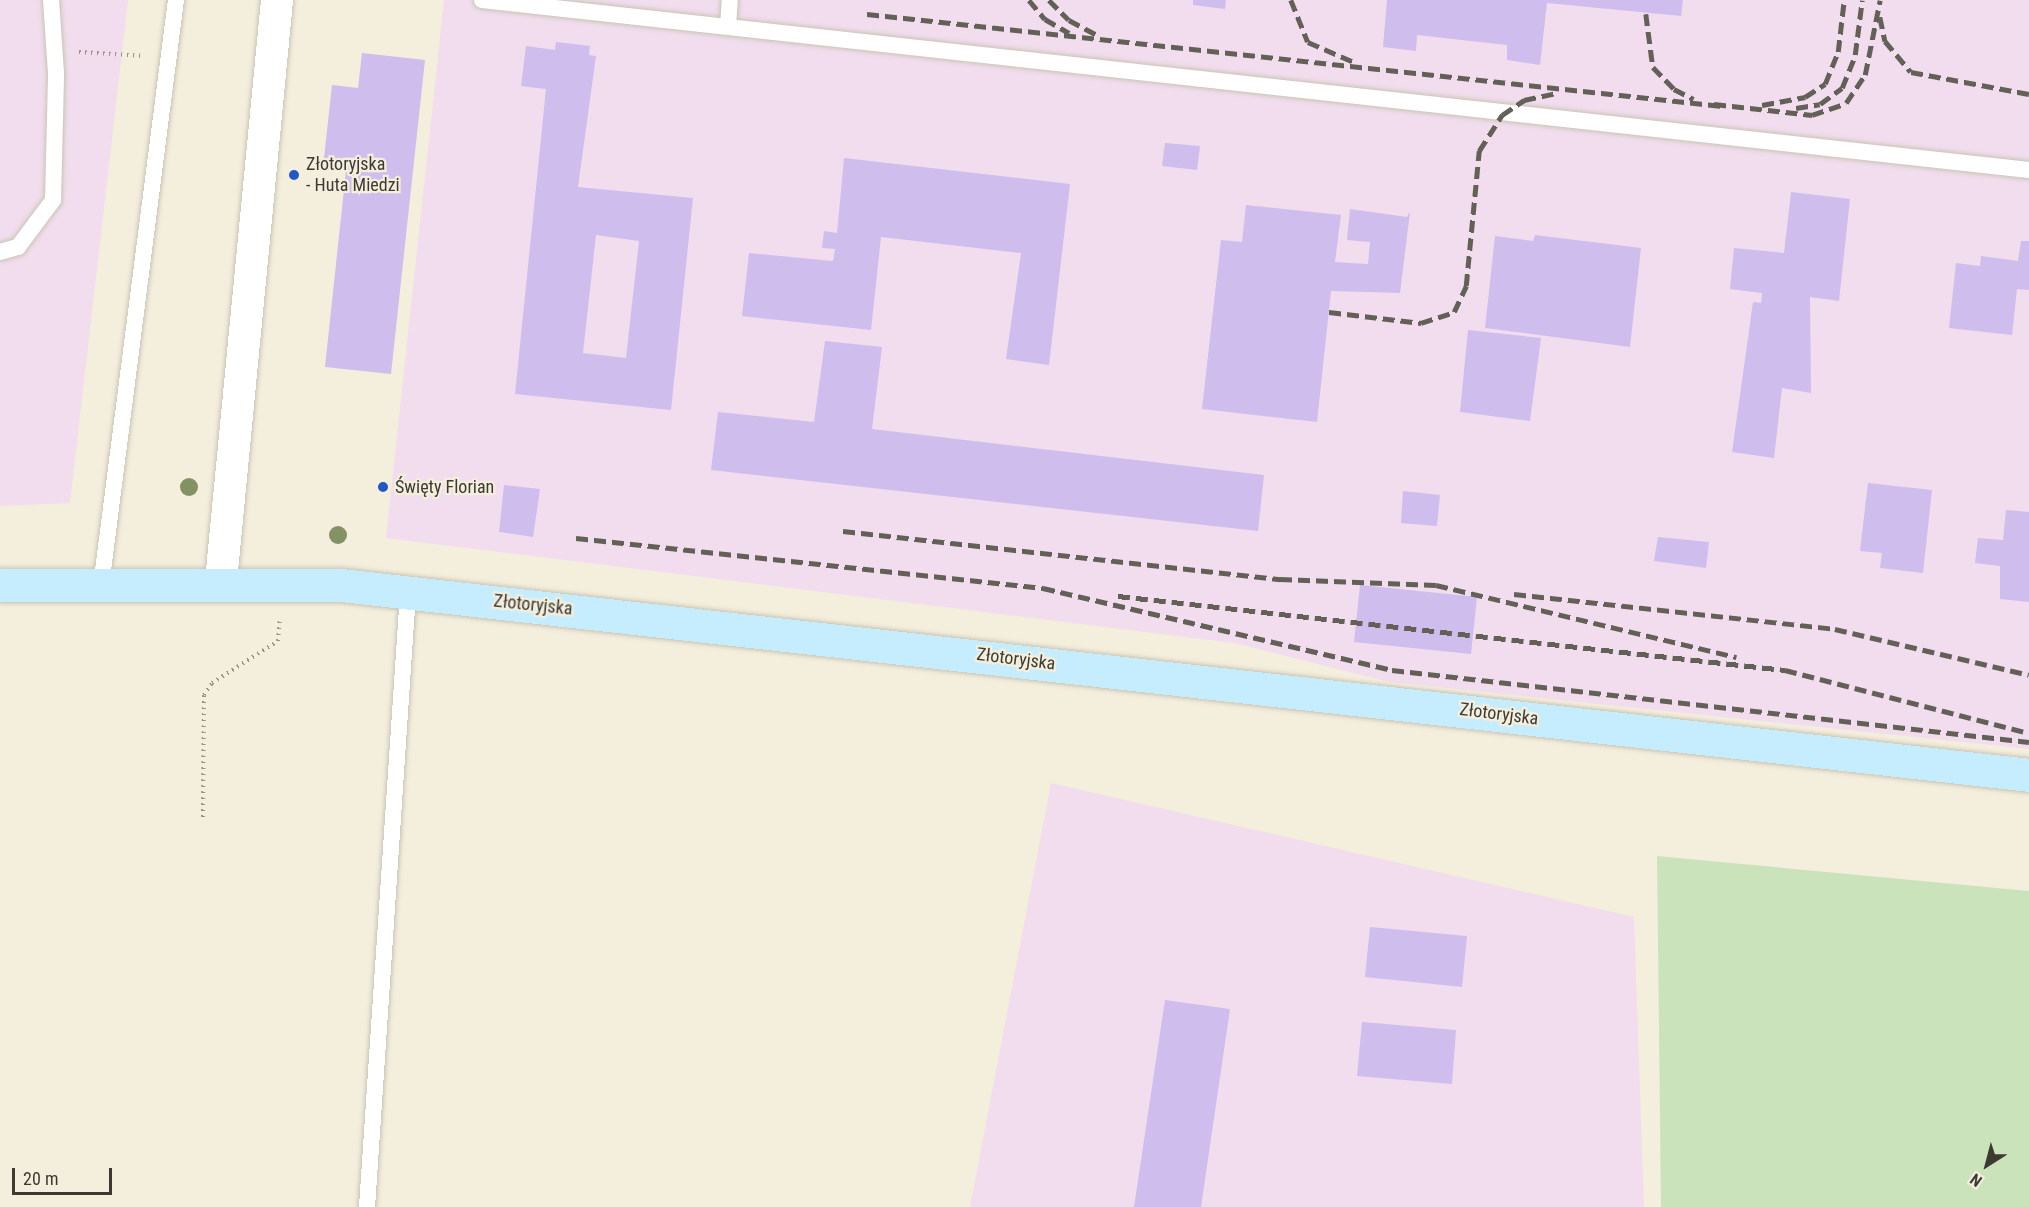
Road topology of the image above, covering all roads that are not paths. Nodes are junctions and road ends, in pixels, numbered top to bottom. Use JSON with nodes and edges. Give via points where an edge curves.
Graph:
{"nodes":[{"id":1,"x":51,"y":0,"type":"edge"},
{"id":2,"x":176,"y":0,"type":"edge"},
{"id":3,"x":277,"y":0,"type":"edge"},
{"id":4,"x":482,"y":0,"type":"edge"},
{"id":5,"x":730,"y":0,"type":"edge"},
{"id":6,"x":728,"y":26,"type":"junction"},
{"id":7,"x":2029,"y":170,"type":"edge"},
{"id":8,"x":0,"y":252,"type":"edge"},
{"id":9,"x":221,"y":581,"type":"junction"},
{"id":10,"x":0,"y":585,"type":"edge"},
{"id":11,"x":101,"y":586,"type":"junction"},
{"id":12,"x":408,"y":593,"type":"junction"},
{"id":13,"x":2029,"y":775,"type":"edge"},
{"id":14,"x":367,"y":1207,"type":"edge"}],
"edges":[{"from":1,"to":8,"type":"lane","via":[[56,73],[53,200],[18,246]]},
{"from":2,"to":11,"type":"lane"},
{"from":3,"to":9,"type":"street"},
{"from":4,"to":6,"type":"lane"},
{"from":5,"to":6,"type":"lane"},
{"from":6,"to":7,"type":"lane"},
{"from":9,"to":11,"type":"main road","name":"Złotoryjska"},
{"from":9,"to":12,"type":"main road","name":"Złotoryjska"},
{"from":10,"to":11,"type":"main road","name":"Złotoryjska"},
{"from":12,"to":13,"type":"main road","name":"Złotoryjska"},
{"from":12,"to":14,"type":"lane"}]}
